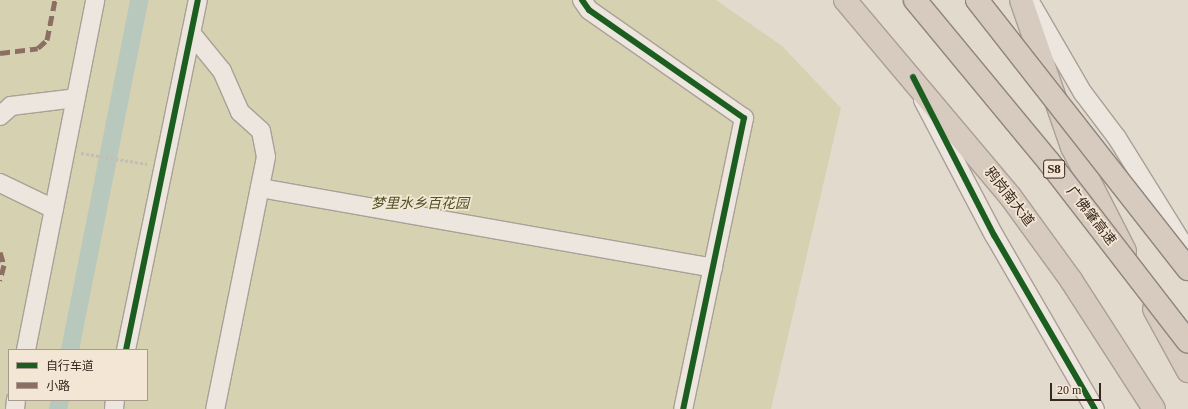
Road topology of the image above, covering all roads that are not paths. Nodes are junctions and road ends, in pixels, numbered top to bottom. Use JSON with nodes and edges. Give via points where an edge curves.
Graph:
{"nodes":[{"id":1,"x":95,"y":0,"type":"edge"},
{"id":2,"x":198,"y":0,"type":"edge"},
{"id":3,"x":582,"y":0,"type":"edge"},
{"id":4,"x":845,"y":0,"type":"edge"},
{"id":5,"x":915,"y":0,"type":"edge"},
{"id":6,"x":977,"y":0,"type":"edge"},
{"id":7,"x":1021,"y":0,"type":"edge"},
{"id":8,"x":1029,"y":0,"type":"edge"},
{"id":9,"x":191,"y":33,"type":"junction"},
{"id":10,"x":913,"y":77,"type":"junction"},
{"id":11,"x":76,"y":98,"type":"junction"},
{"id":12,"x":0,"y":116,"type":"edge"},
{"id":13,"x":0,"y":183,"type":"edge"},
{"id":14,"x":260,"y":188,"type":"junction"},
{"id":15,"x":54,"y":209,"type":"junction"},
{"id":16,"x":1188,"y":252,"type":"edge"},
{"id":17,"x":713,"y":268,"type":"junction"},
{"id":18,"x":1188,"y":268,"type":"edge"},
{"id":19,"x":1188,"y":342,"type":"edge"},
{"id":20,"x":26,"y":349,"type":"edge"},
{"id":21,"x":126,"y":349,"type":"edge"},
{"id":22,"x":1188,"y":371,"type":"edge"},
{"id":23,"x":215,"y":409,"type":"edge"},
{"id":24,"x":683,"y":409,"type":"edge"},
{"id":25,"x":1095,"y":409,"type":"edge"},
{"id":26,"x":1154,"y":409,"type":"edge"}],
"edges":[{"from":1,"to":11,"type":"street"},
{"from":2,"to":9,"type":"street"},
{"from":3,"to":17,"type":"street","via":[[589,10],[744,118]]},
{"from":4,"to":10,"type":"highway","name":"鸦岗南大道"},
{"from":5,"to":19,"type":"highway","name":"广佛肇高速","number":"S8","bridge":true,"via":[[1049,162]]},
{"from":6,"to":18,"type":"highway","bridge":true},
{"from":7,"to":22,"type":"highway","via":[[1072,146]]},
{"from":8,"to":16,"type":"street","via":[[1083,93],[1117,138]]},
{"from":9,"to":14,"type":"street","via":[[222,71],[240,112],[261,131],[266,157]]},
{"from":9,"to":21,"type":"street"},
{"from":10,"to":25,"type":"street","via":[[994,235]]},
{"from":10,"to":26,"type":"highway","name":"鸦岗南大道","via":[[1023,214],[1076,287]]},
{"from":11,"to":12,"type":"street","via":[[11,106]]},
{"from":11,"to":15,"type":"street"},
{"from":13,"to":15,"type":"street"},
{"from":14,"to":17,"type":"street"},
{"from":14,"to":23,"type":"street"},
{"from":15,"to":20,"type":"street"},
{"from":17,"to":24,"type":"street"}]}
